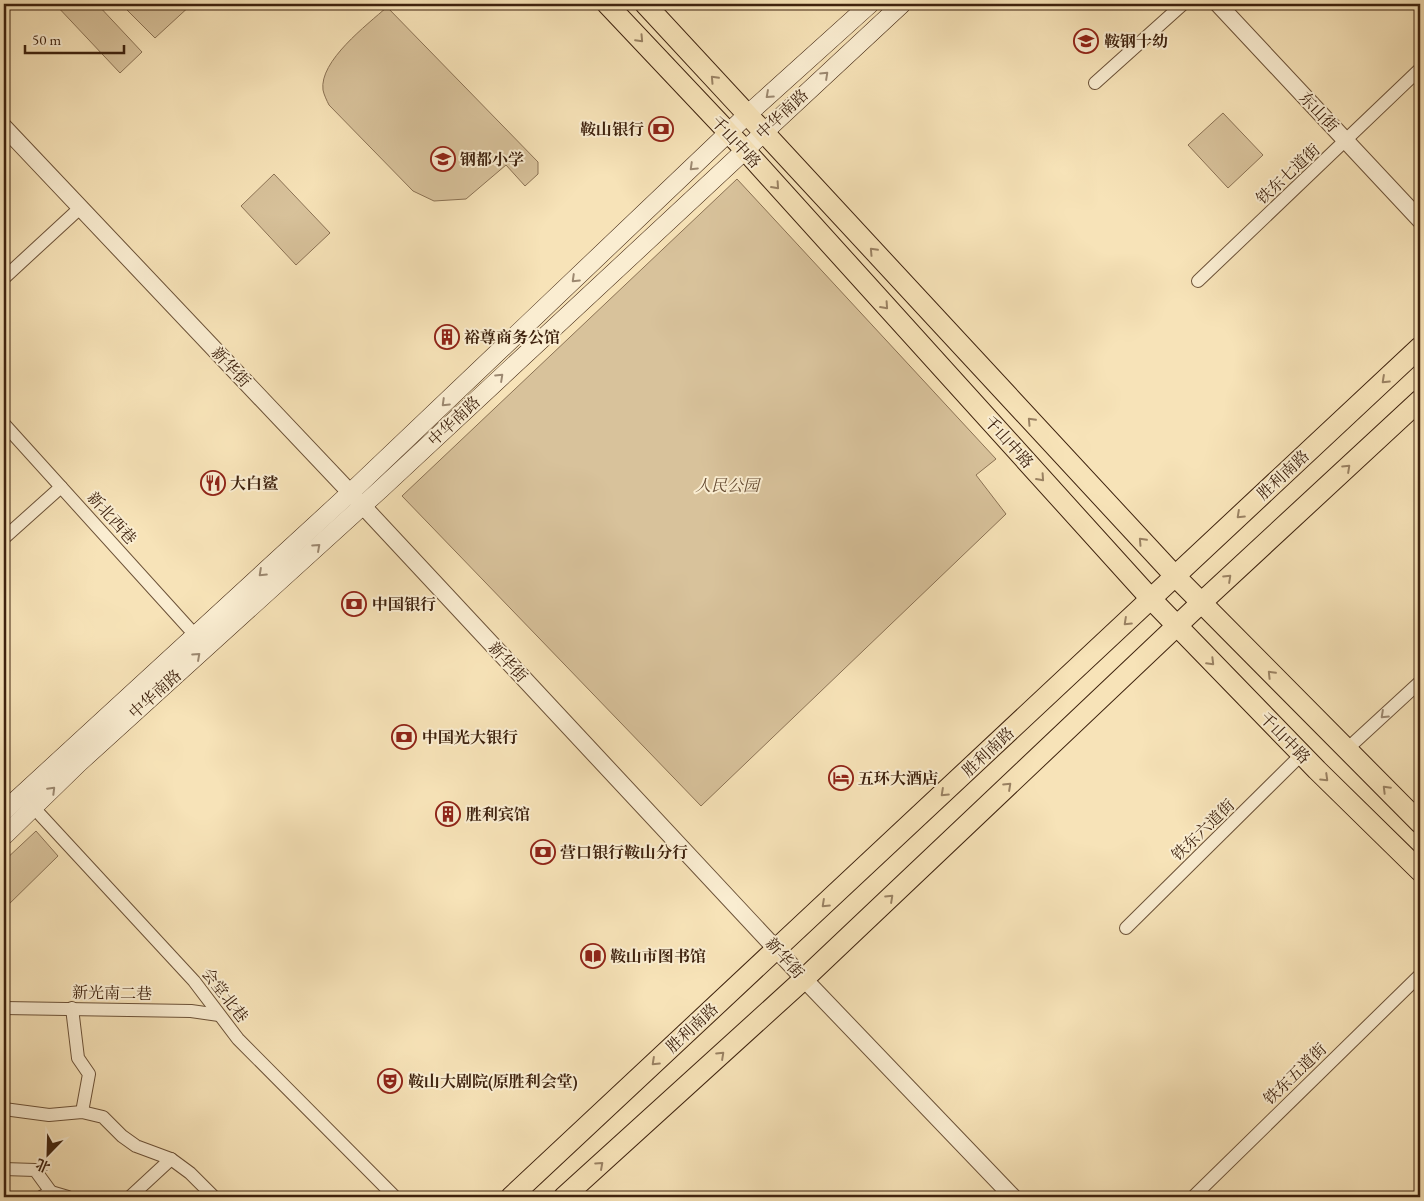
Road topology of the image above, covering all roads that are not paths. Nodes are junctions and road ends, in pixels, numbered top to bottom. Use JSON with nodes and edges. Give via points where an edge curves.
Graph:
{"nodes":[{"id":1,"x":607,"y":4,"type":"edge"},
{"id":2,"x":645,"y":4,"type":"edge"},
{"id":3,"x":870,"y":4,"type":"edge"},
{"id":4,"x":902,"y":4,"type":"edge"},
{"id":5,"x":1183,"y":4,"type":"edge"},
{"id":6,"x":1218,"y":4,"type":"edge"},
{"id":7,"x":1420,"y":69,"type":"edge"},
{"id":8,"x":1095,"y":83,"type":"dead end"},
{"id":9,"x":748,"y":114,"type":"junction"},
{"id":10,"x":4,"y":127,"type":"edge"},
{"id":11,"x":763,"y":132,"type":"junction"},
{"id":12,"x":728,"y":133,"type":"junction"},
{"id":13,"x":1346,"y":141,"type":"junction"},
{"id":14,"x":744,"y":150,"type":"junction"},
{"id":15,"x":80,"y":208,"type":"junction"},
{"id":16,"x":1420,"y":220,"type":"edge"},
{"id":17,"x":4,"y":278,"type":"edge"},
{"id":18,"x":1198,"y":281,"type":"dead end"},
{"id":19,"x":1420,"y":347,"type":"edge"},
{"id":20,"x":1420,"y":400,"type":"edge"},
{"id":21,"x":4,"y":424,"type":"edge"},
{"id":22,"x":61,"y":487,"type":"junction"},
{"id":23,"x":356,"y":499,"type":"junction"},
{"id":24,"x":4,"y":538,"type":"edge"},
{"id":25,"x":1175,"y":576,"type":"junction"},
{"id":26,"x":1151,"y":599,"type":"junction"},
{"id":27,"x":1202,"y":602,"type":"junction"},
{"id":28,"x":1177,"y":627,"type":"junction"},
{"id":29,"x":196,"y":635,"type":"junction"},
{"id":30,"x":1420,"y":682,"type":"edge"},
{"id":31,"x":1346,"y":750,"type":"junction"},
{"id":32,"x":1302,"y":754,"type":"junction"},
{"id":33,"x":34,"y":808,"type":"junction"},
{"id":34,"x":4,"y":811,"type":"edge"},
{"id":35,"x":1420,"y":823,"type":"edge"},
{"id":36,"x":4,"y":836,"type":"edge"},
{"id":37,"x":1420,"y":871,"type":"edge"},
{"id":38,"x":1126,"y":928,"type":"dead end"},
{"id":39,"x":776,"y":949,"type":"junction"},
{"id":40,"x":1420,"y":975,"type":"edge"},
{"id":41,"x":804,"y":979,"type":"junction"},
{"id":42,"x":4,"y":1008,"type":"edge"},
{"id":43,"x":72,"y":1008,"type":"junction"},
{"id":44,"x":219,"y":1015,"type":"junction"},
{"id":45,"x":4,"y":1110,"type":"edge"},
{"id":46,"x":82,"y":1112,"type":"junction"},
{"id":47,"x":171,"y":1159,"type":"junction"},
{"id":48,"x":4,"y":1169,"type":"edge"},
{"id":49,"x":46,"y":1194,"type":"edge"},
{"id":50,"x":68,"y":1197,"type":"edge"},
{"id":51,"x":130,"y":1197,"type":"edge"},
{"id":52,"x":214,"y":1197,"type":"edge"},
{"id":53,"x":395,"y":1197,"type":"edge"},
{"id":54,"x":511,"y":1197,"type":"edge"},
{"id":55,"x":564,"y":1197,"type":"edge"},
{"id":56,"x":1013,"y":1197,"type":"edge"},
{"id":57,"x":1192,"y":1197,"type":"edge"}],
"edges":[{"from":1,"to":12,"type":"main road","name":"千山中路","one_way":true},
{"from":9,"to":2,"type":"main road","name":"千山中路","one_way":true},
{"from":3,"to":9,"type":"main road","one_way":true},
{"from":11,"to":4,"type":"main road","name":"中华南路","one_way":true},
{"from":5,"to":8,"type":"street"},
{"from":6,"to":13,"type":"street","name":"东山街"},
{"from":7,"to":13,"type":"street","name":"铁东七道街"},
{"from":9,"to":11,"type":"main road","name":"千山中路"},
{"from":9,"to":12,"type":"main road"},
{"from":10,"to":15,"type":"street","name":"新华街"},
{"from":11,"to":14,"type":"main road","name":"中华南路"},
{"from":25,"to":11,"type":"main road","name":"千山中路","one_way":true},
{"from":12,"to":14,"type":"main road","name":"千山中路"},
{"from":12,"to":23,"type":"main road","one_way":true},
{"from":13,"to":16,"type":"street","name":"东山街"},
{"from":13,"to":18,"type":"street","name":"铁东七道街"},
{"from":23,"to":14,"type":"main road","name":"中华南路","one_way":true},
{"from":14,"to":26,"type":"main road","name":"千山中路","one_way":true},
{"from":15,"to":17,"type":"street"},
{"from":15,"to":23,"type":"street","name":"新华街"},
{"from":19,"to":25,"type":"main road","name":"胜利南路","one_way":true},
{"from":27,"to":20,"type":"main road","one_way":true},
{"from":21,"to":22,"type":"street","name":"新北西巷"},
{"from":22,"to":24,"type":"street"},
{"from":22,"to":29,"type":"street","name":"新北西巷"},
{"from":23,"to":29,"type":"main road","one_way":true},
{"from":33,"to":23,"type":"main road","name":"中华南路","one_way":true},
{"from":23,"to":39,"type":"street","name":"新华街"},
{"from":25,"to":26,"type":"main road","name":"胜利南路"},
{"from":25,"to":27,"type":"main road","name":"千山中路"},
{"from":26,"to":28,"type":"main road","name":"千山中路"},
{"from":26,"to":39,"type":"main road","name":"胜利南路","one_way":true},
{"from":27,"to":28,"type":"main road"},
{"from":31,"to":27,"type":"main road","name":"千山中路","one_way":true},
{"from":28,"to":32,"type":"main road","name":"千山中路","one_way":true},
{"from":41,"to":28,"type":"main road","one_way":true},
{"from":29,"to":34,"type":"main road"},
{"from":30,"to":31,"type":"street","one_way":true},
{"from":35,"to":31,"type":"main road","name":"千山中路","one_way":true},
{"from":32,"to":37,"type":"main road","name":"千山中路","one_way":true},
{"from":32,"to":38,"type":"street","name":"铁东六道街"},
{"from":33,"to":36,"type":"main road","name":"中华南路"},
{"from":33,"to":44,"type":"street","name":"会堂北巷","via":[[194,981]]},
{"from":39,"to":41,"type":"street","name":"新华街"},
{"from":39,"to":54,"type":"main road","name":"胜利南路","one_way":true},
{"from":40,"to":57,"type":"street","name":"铁东五道街"},
{"from":55,"to":41,"type":"main road","one_way":true},
{"from":41,"to":56,"type":"street","name":"新华街"},
{"from":42,"to":43,"type":"street","name":"新光南二巷"},
{"from":43,"to":44,"type":"street","name":"新光南二巷","via":[[191,1011]]},
{"from":43,"to":46,"type":"street","via":[[78,1058],[89,1074]]},
{"from":44,"to":53,"type":"street","name":"会堂北巷","via":[[238,1039]]},
{"from":45,"to":46,"type":"street","via":[[49,1114]]},
{"from":46,"to":47,"type":"street","via":[[103,1117],[136,1146]]},
{"from":47,"to":51,"type":"street"},
{"from":47,"to":52,"type":"street","via":[[190,1172]]},
{"from":48,"to":49,"type":"street","via":[[34,1170]]},
{"from":49,"to":50,"type":"street"}]}
